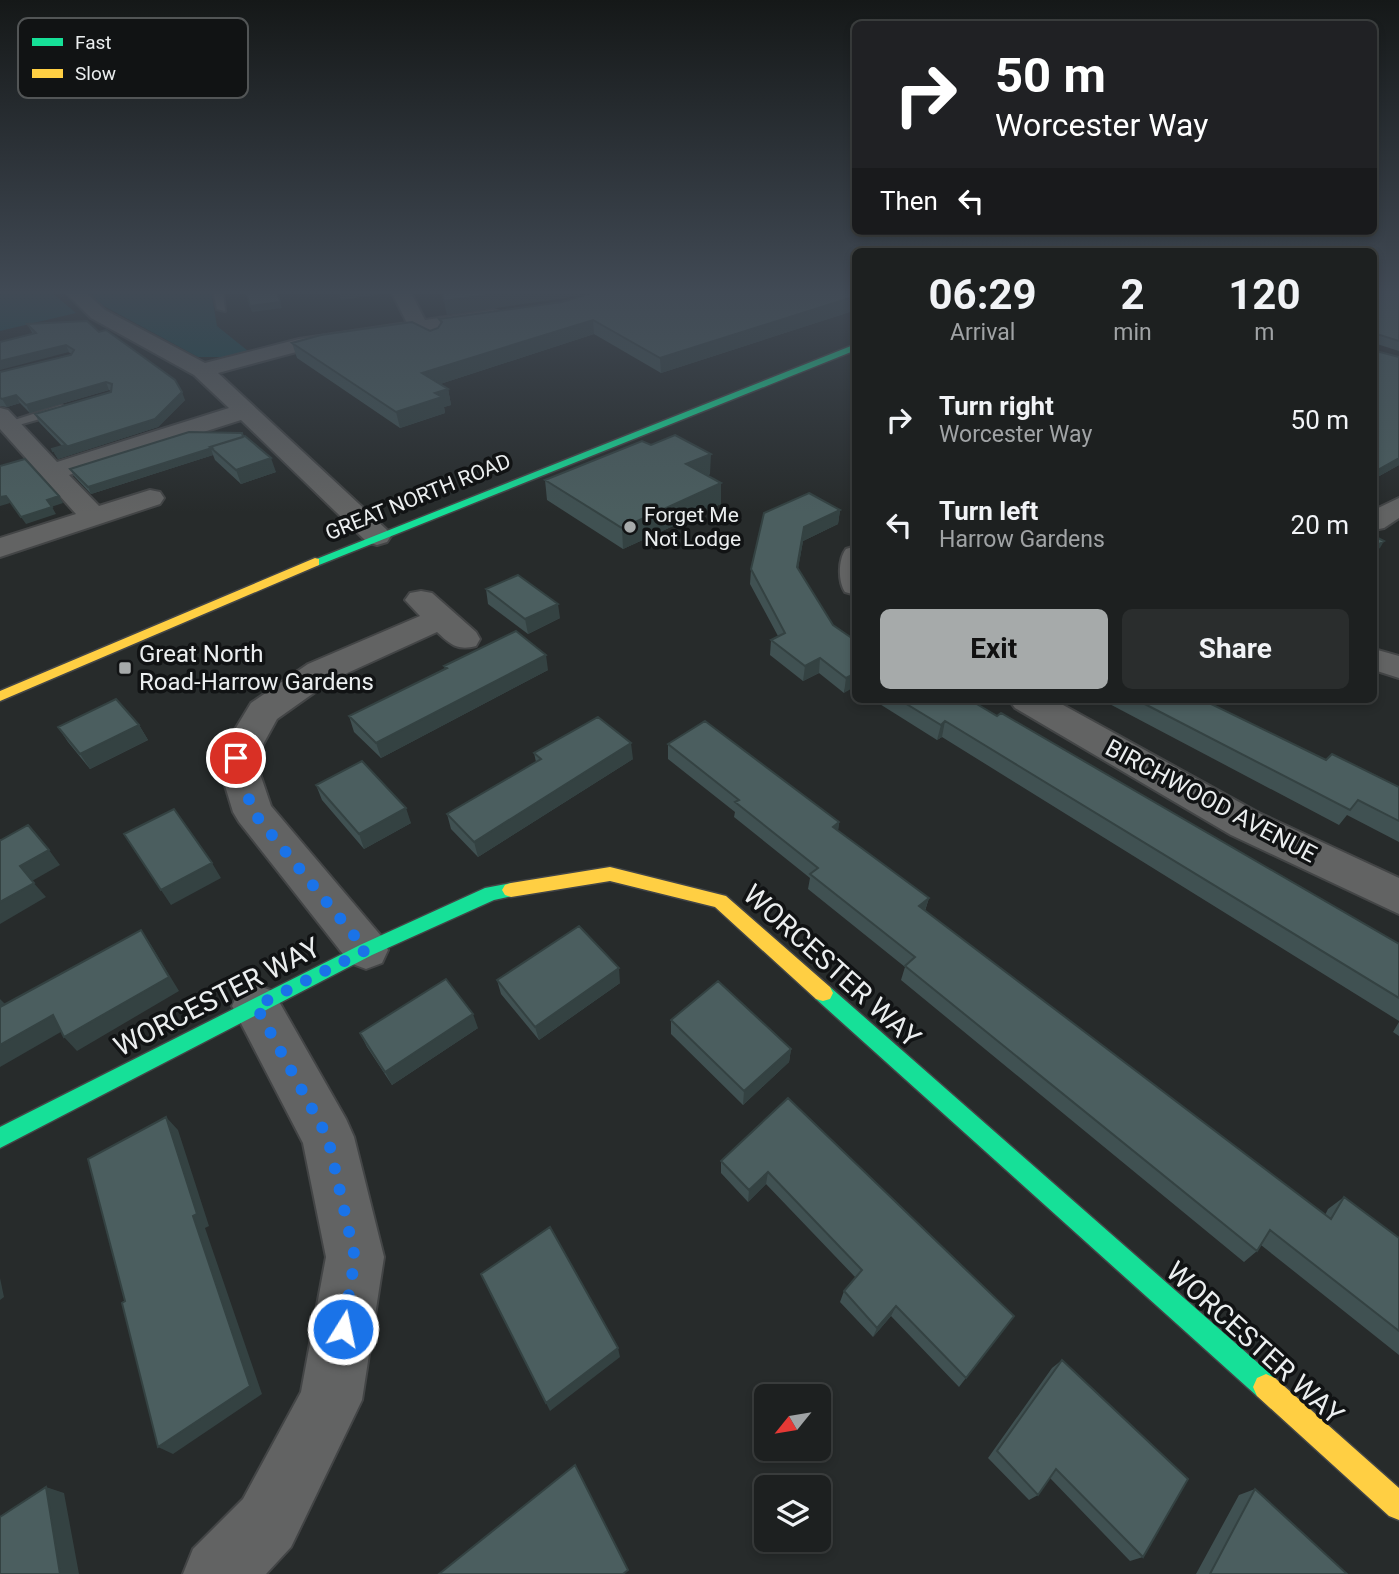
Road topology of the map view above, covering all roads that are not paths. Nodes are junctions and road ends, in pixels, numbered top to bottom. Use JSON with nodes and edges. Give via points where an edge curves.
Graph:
{"nodes":[{"id":1,"x":192,"y":364,"type":"edge"},
{"id":2,"x":224,"y":364,"type":"edge"},
{"id":3,"x":809,"y":364,"type":"edge"},
{"id":4,"x":202,"y":370,"type":"junction"},
{"id":5,"x":72,"y":406,"type":"edge"},
{"id":6,"x":244,"y":411,"type":"junction"},
{"id":7,"x":3,"y":421,"type":"edge"},
{"id":8,"x":54,"y":471,"type":"junction"},
{"id":9,"x":150,"y":498,"type":"dead end"},
{"id":10,"x":1399,"y":506,"type":"edge"},
{"id":11,"x":93,"y":516,"type":"junction"},
{"id":12,"x":1377,"y":520,"type":"edge"},
{"id":13,"x":377,"y":536,"type":"junction"},
{"id":14,"x":0,"y":548,"type":"edge"},
{"id":15,"x":441,"y":618,"type":"dead end"},
{"id":16,"x":1377,"y":660,"type":"edge"},
{"id":17,"x":1399,"y":667,"type":"edge"},
{"id":18,"x":0,"y":696,"type":"edge"},
{"id":19,"x":1032,"y":703,"type":"edge"},
{"id":20,"x":1399,"y":897,"type":"edge"},
{"id":21,"x":366,"y":950,"type":"junction"},
{"id":22,"x":256,"y":1006,"type":"junction"},
{"id":23,"x":0,"y":1138,"type":"edge"},
{"id":24,"x":1399,"y":1506,"type":"edge"},
{"id":25,"x":218,"y":1574,"type":"edge"}],
"edges":[{"from":1,"to":4,"type":"street"},
{"from":2,"to":4,"type":"street"},
{"from":3,"to":13,"type":"main road","name":"GREAT NORTH ROAD"},
{"from":4,"to":6,"type":"street"},
{"from":5,"to":7,"type":"lane"},
{"from":6,"to":8,"type":"street"},
{"from":6,"to":13,"type":"street"},
{"from":7,"to":8,"type":"street"},
{"from":8,"to":11,"type":"street"},
{"from":9,"to":11,"type":"street"},
{"from":10,"to":12,"type":"street"},
{"from":11,"to":14,"type":"street"},
{"from":13,"to":18,"type":"main road","name":"GREAT NORTH ROAD"},
{"from":15,"to":21,"type":"street","via":[[320,672],[264,711],[236,758],[253,812]]},
{"from":16,"to":17,"type":"street"},
{"from":19,"to":20,"type":"street","name":"BIRCHWOOD AVENUE","via":[[1245,824]]},
{"from":21,"to":22,"type":"main road","name":"WORCESTER WAY"},
{"from":21,"to":24,"type":"main road","name":"WORCESTER WAY","via":[[491,893],[610,874],[720,901]]},
{"from":22,"to":23,"type":"main road","name":"WORCESTER WAY"},
{"from":22,"to":25,"type":"street","via":[[328,1138],[355,1258],[331,1400],[267,1523]]}]}
